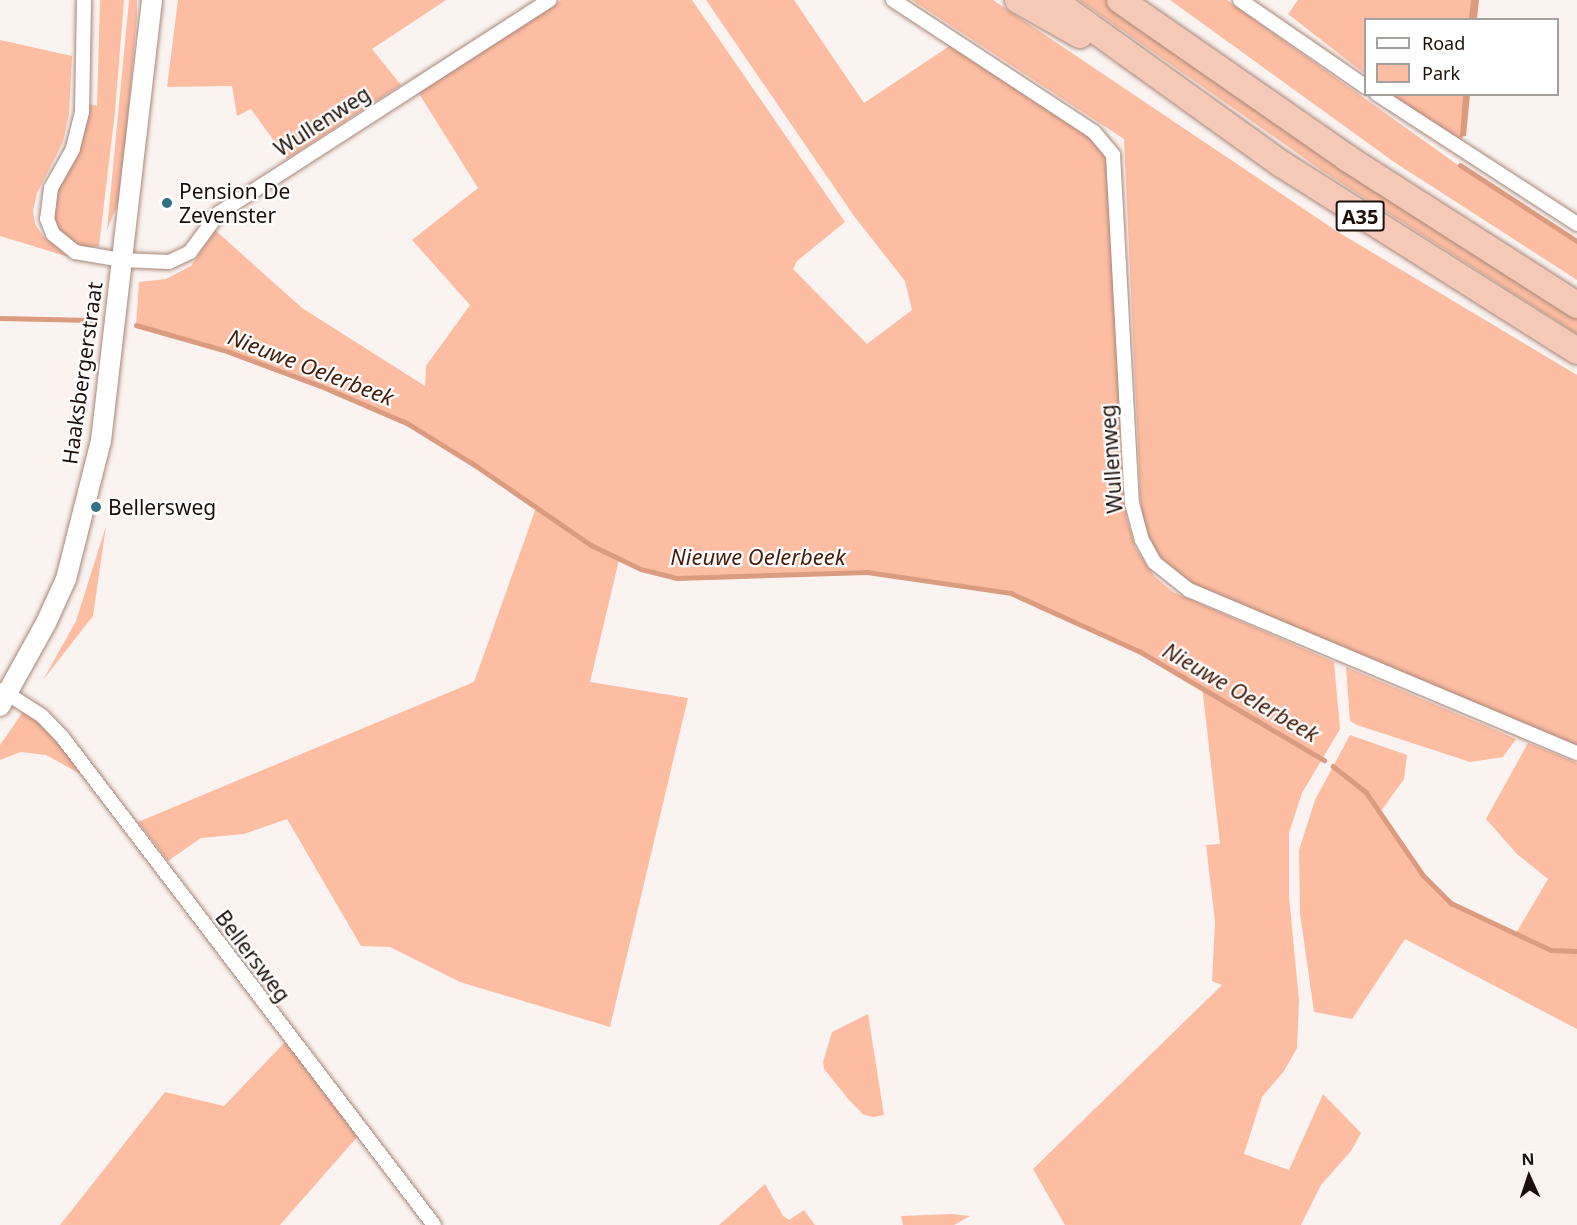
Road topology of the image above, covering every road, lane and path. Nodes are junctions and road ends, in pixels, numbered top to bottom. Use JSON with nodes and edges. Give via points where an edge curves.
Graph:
{"nodes":[{"id":1,"x":84,"y":0,"type":"edge"},
{"id":2,"x":146,"y":0,"type":"edge"},
{"id":3,"x":152,"y":0,"type":"edge"},
{"id":4,"x":549,"y":0,"type":"edge"},
{"id":5,"x":893,"y":0,"type":"edge"},
{"id":6,"x":1018,"y":0,"type":"edge"},
{"id":7,"x":1053,"y":0,"type":"edge"},
{"id":8,"x":1120,"y":0,"type":"edge"},
{"id":9,"x":1132,"y":0,"type":"edge"},
{"id":10,"x":1240,"y":0,"type":"edge"},
{"id":11,"x":148,"y":29,"type":"junction"},
{"id":12,"x":1172,"y":39,"type":"junction"},
{"id":13,"x":1150,"y":71,"type":"junction"},
{"id":14,"x":1364,"y":86,"type":"edge"},
{"id":15,"x":1380,"y":96,"type":"edge"},
{"id":16,"x":1577,"y":224,"type":"edge"},
{"id":17,"x":122,"y":260,"type":"junction"},
{"id":18,"x":1577,"y":305,"type":"edge"},
{"id":19,"x":1577,"y":351,"type":"edge"},
{"id":20,"x":3,"y":696,"type":"edge"},
{"id":21,"x":1577,"y":753,"type":"edge"},
{"id":22,"x":434,"y":1225,"type":"edge"}],
"edges":[{"from":1,"to":17,"type":"street","name":"Wullenweg","via":[[80,123],[73,149],[51,188],[47,219],[53,234],[75,252]]},
{"from":2,"to":11,"type":"main road","name":"Haaksbergerstraat"},
{"from":3,"to":11,"type":"main road","name":"Haaksbergerstraat"},
{"from":4,"to":17,"type":"street","name":"Wullenweg","via":[[219,213],[182,257],[169,261]]},
{"from":5,"to":21,"type":"street","name":"Wullenweg","via":[[1094,132],[1113,155],[1132,503],[1142,540],[1155,563],[1189,590]]},
{"from":6,"to":13,"type":"highway","number":"A35"},
{"from":7,"to":13,"type":"highway","number":"A35"},
{"from":8,"to":12,"type":"highway","number":"A35"},
{"from":9,"to":12,"type":"highway","number":"A35"},
{"from":10,"to":14,"type":"street"},
{"from":11,"to":17,"type":"main road","name":"Haaksbergerstraat"},
{"from":12,"to":18,"type":"highway","number":"A35","via":[[1347,158]]},
{"from":13,"to":19,"type":"highway","number":"A35","via":[[1396,239]]},
{"from":15,"to":16,"type":"street"},
{"from":17,"to":20,"type":"main road","name":"Haaksbergerstraat","via":[[101,441],[66,579]]},
{"from":20,"to":22,"type":"street","name":"Bellersweg","via":[[42,716],[63,738]]}]}
